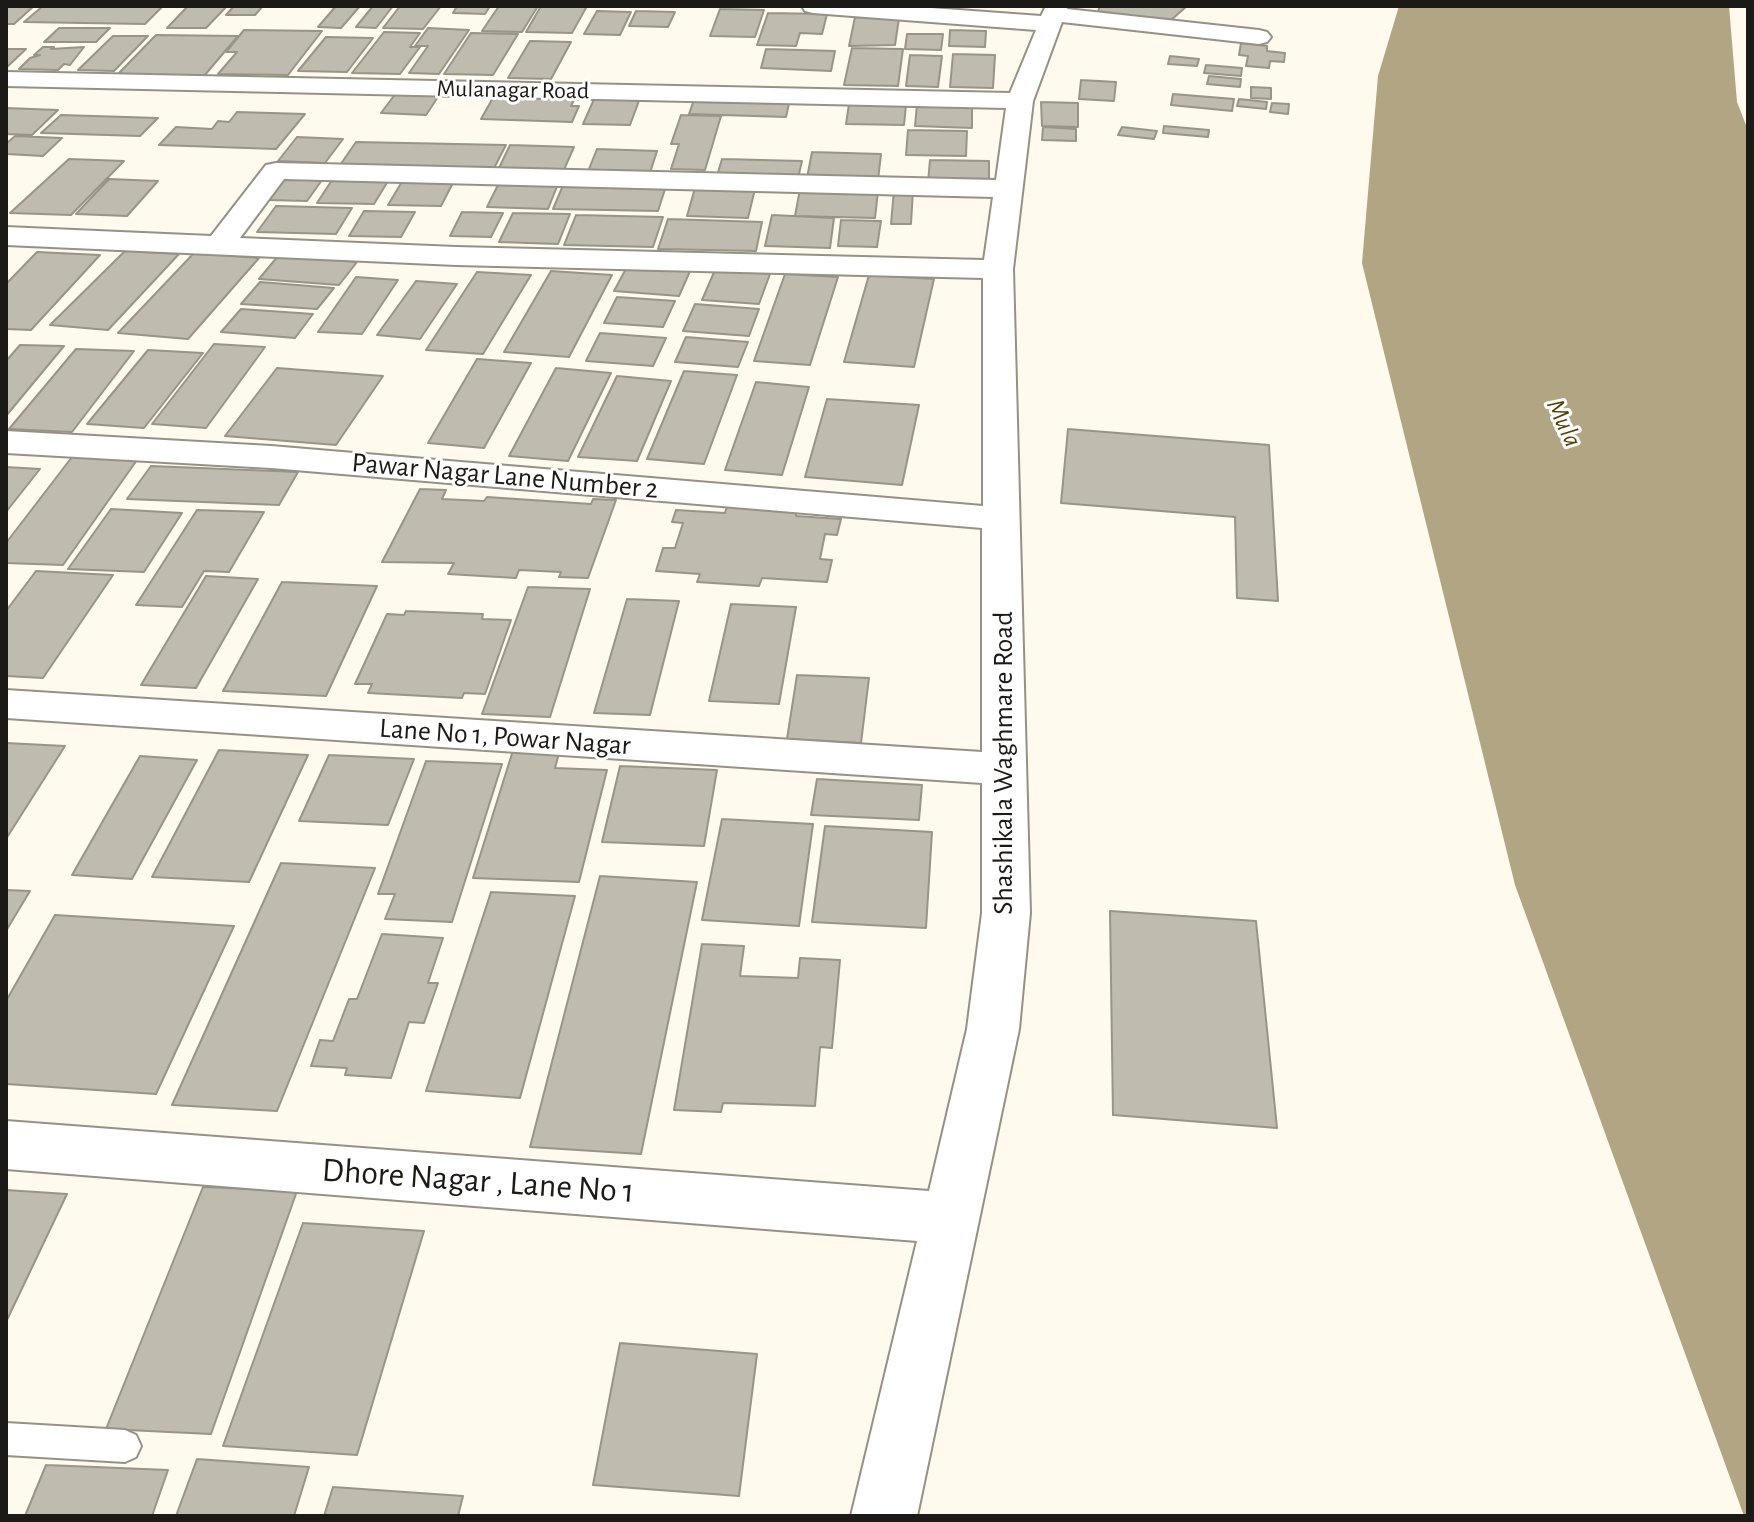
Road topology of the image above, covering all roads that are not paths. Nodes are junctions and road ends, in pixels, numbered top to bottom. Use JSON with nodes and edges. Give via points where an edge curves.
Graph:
{"nodes":[{"id":1,"x":813,"y":6,"type":"edge"},
{"id":2,"x":841,"y":7,"type":"edge"},
{"id":3,"x":1053,"y":15,"type":"edge"},
{"id":4,"x":1259,"y":37,"type":"dead end"},
{"id":5,"x":6,"y":79,"type":"edge"},
{"id":6,"x":1020,"y":101,"type":"junction"},
{"id":7,"x":1009,"y":189,"type":"junction"},
{"id":8,"x":6,"y":236,"type":"edge"},
{"id":9,"x":219,"y":246,"type":"junction"},
{"id":10,"x":998,"y":269,"type":"junction"},
{"id":11,"x":6,"y":442,"type":"edge"},
{"id":12,"x":1003,"y":519,"type":"junction"},
{"id":13,"x":6,"y":704,"type":"edge"},
{"id":14,"x":1005,"y":769,"type":"junction"},
{"id":15,"x":6,"y":1145,"type":"edge"},
{"id":16,"x":949,"y":1218,"type":"junction"},
{"id":17,"x":6,"y":1439,"type":"edge"},
{"id":18,"x":125,"y":1446,"type":"dead end"},
{"id":19,"x":884,"y":1516,"type":"edge"}],
"edges":[{"from":1,"to":2,"type":"street"},
{"from":2,"to":3,"type":"street"},
{"from":3,"to":4,"type":"street"},
{"from":3,"to":6,"type":"street","name":"Shashikala Waghmare Road"},
{"from":5,"to":6,"type":"street","name":"Mulanagar Road"},
{"from":6,"to":7,"type":"street","name":"Shashikala Waghmare Road"},
{"from":7,"to":9,"type":"street","via":[[276,171]]},
{"from":7,"to":10,"type":"street","name":"Shashikala Waghmare Road"},
{"from":8,"to":9,"type":"street"},
{"from":9,"to":10,"type":"street"},
{"from":10,"to":12,"type":"street","name":"Shashikala Waghmare Road"},
{"from":11,"to":12,"type":"street","name":"Pawar Nagar Lane Number 2","via":[[271,457]]},
{"from":12,"to":14,"type":"street","name":"Shashikala Waghmare Road"},
{"from":13,"to":14,"type":"street","name":"Lane No 1, Powar Nagar"},
{"from":14,"to":16,"type":"street","name":"Shashikala Waghmare Road","via":[[1006,913],[993,1029]]},
{"from":15,"to":16,"type":"street","name":"Dhore Nagar , Lane No 1"},
{"from":16,"to":19,"type":"street","name":"Shashikala Waghmare Road"},
{"from":17,"to":18,"type":"lane"}]}
